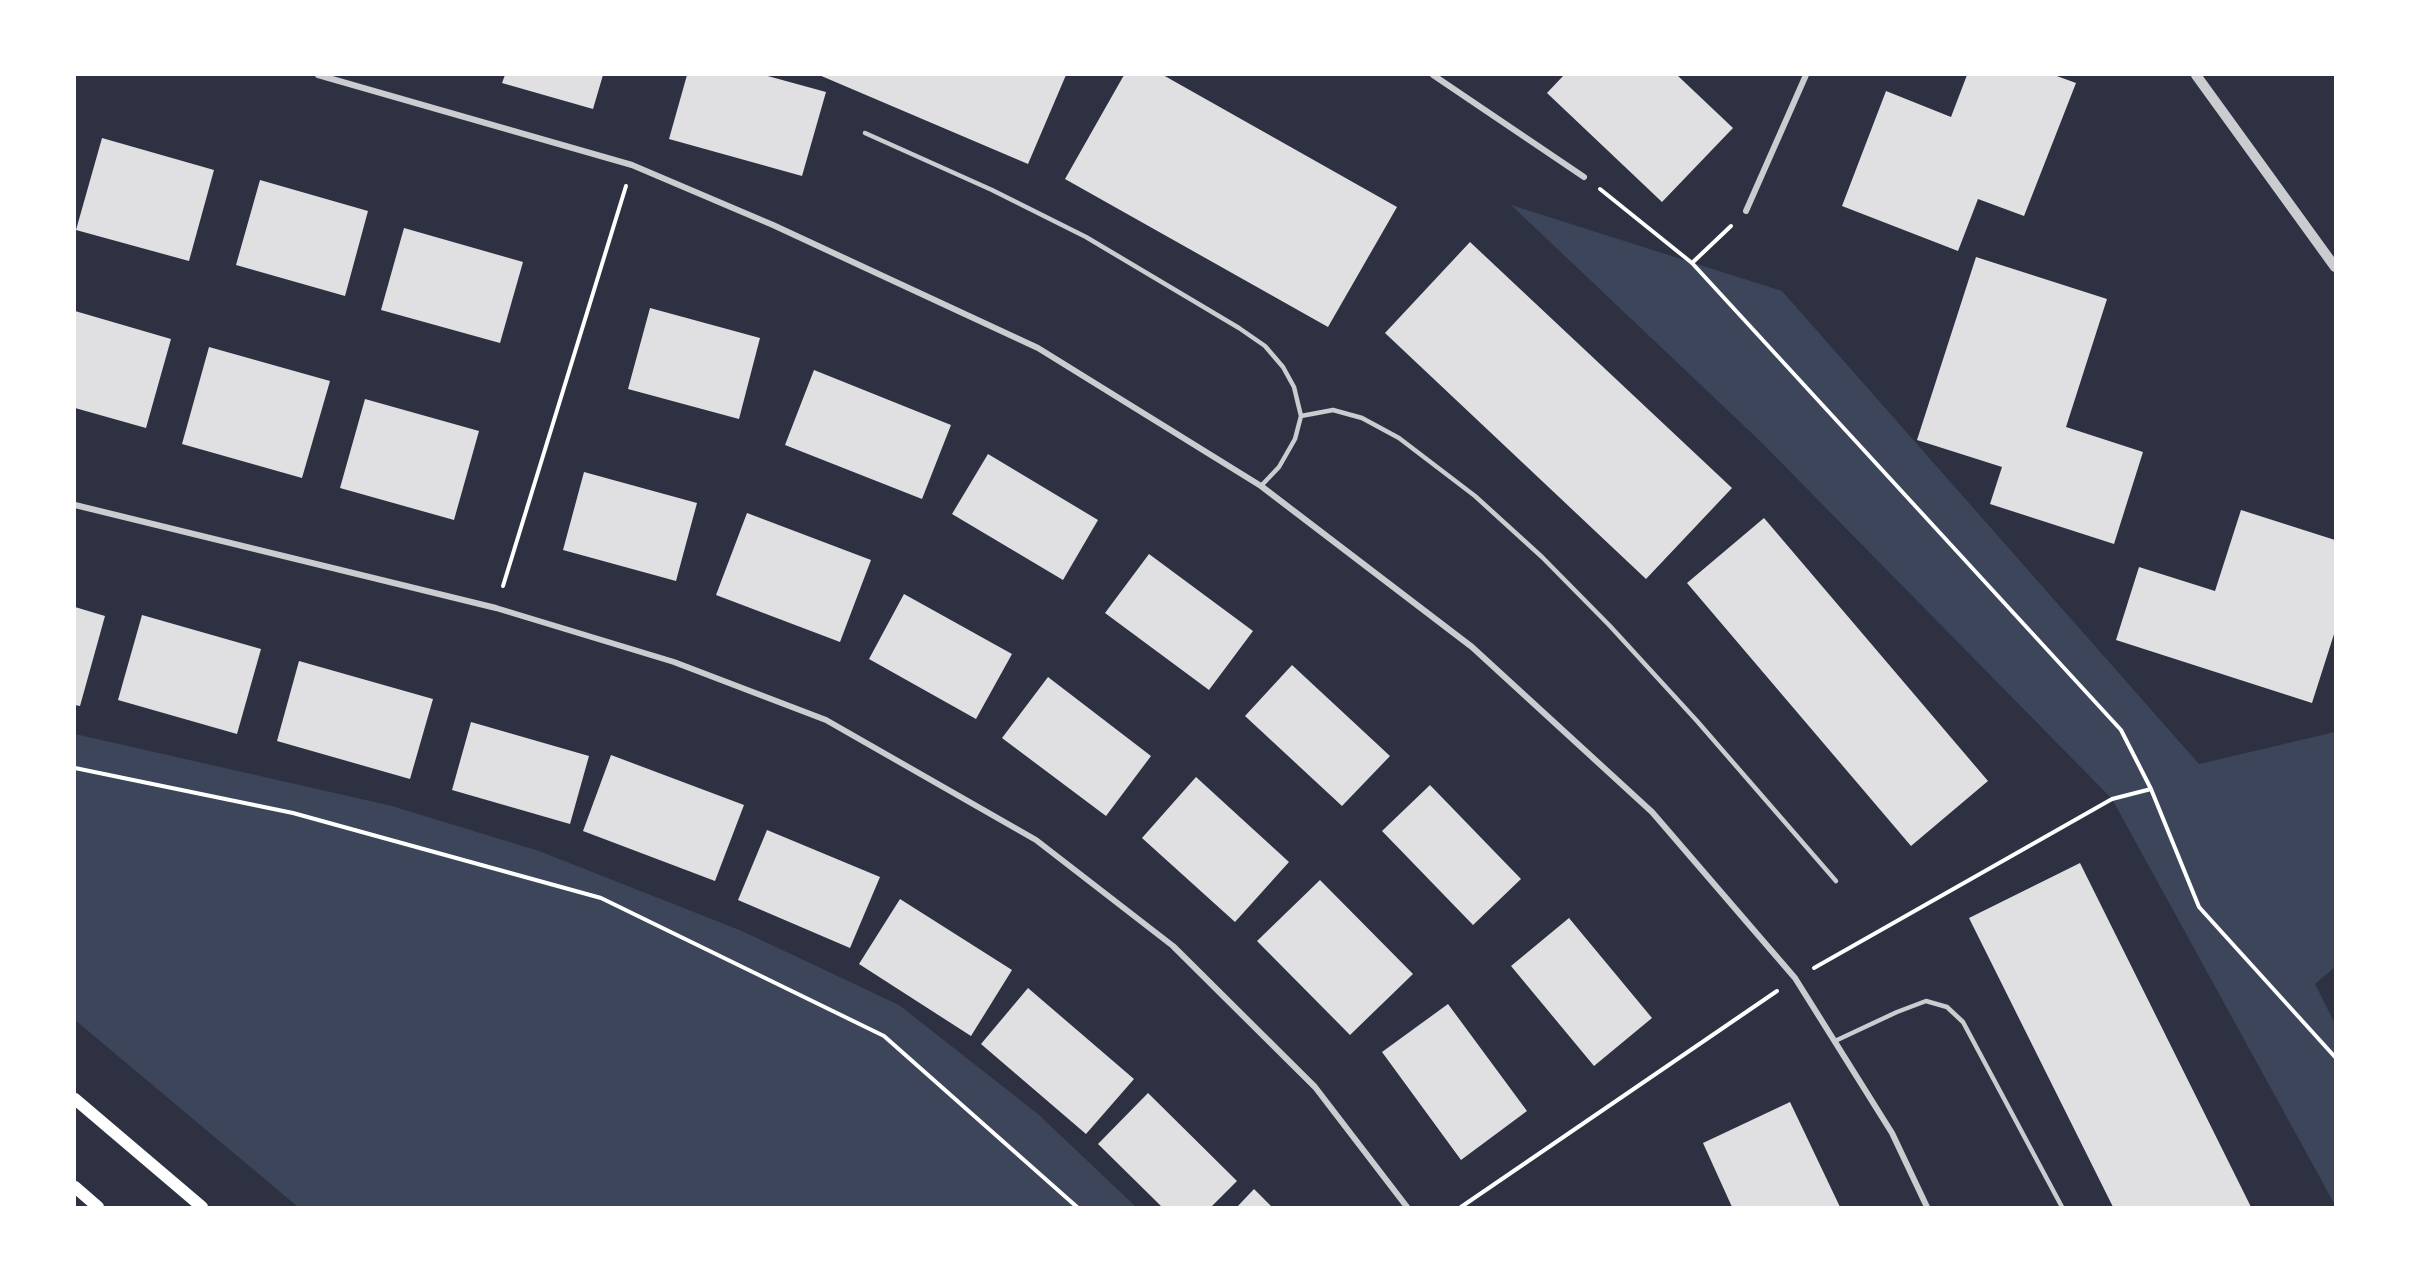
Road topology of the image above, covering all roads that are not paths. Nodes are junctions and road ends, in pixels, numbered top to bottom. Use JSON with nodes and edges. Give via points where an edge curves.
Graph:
{"nodes":[{"id":1,"x":318,"y":75,"type":"edge"},
{"id":2,"x":1433,"y":75,"type":"edge"},
{"id":3,"x":1806,"y":75,"type":"edge"},
{"id":4,"x":2196,"y":75,"type":"edge"},
{"id":5,"x":865,"y":133,"type":"dead end"},
{"id":6,"x":1584,"y":177,"type":"road end"},
{"id":7,"x":1746,"y":211,"type":"road end"},
{"id":8,"x":2335,"y":267,"type":"edge"},
{"id":9,"x":1301,"y":416,"type":"junction"},
{"id":10,"x":1261,"y":486,"type":"junction"},
{"id":11,"x":75,"y":505,"type":"edge"},
{"id":12,"x":1836,"y":880,"type":"dead end"},
{"id":13,"x":1834,"y":1041,"type":"junction"},
{"id":14,"x":75,"y":1099,"type":"edge"},
{"id":15,"x":75,"y":1187,"type":"edge"},
{"id":16,"x":98,"y":1207,"type":"edge"},
{"id":17,"x":202,"y":1207,"type":"edge"},
{"id":18,"x":1407,"y":1207,"type":"edge"},
{"id":19,"x":1927,"y":1207,"type":"edge"},
{"id":20,"x":2062,"y":1207,"type":"edge"}],
"edges":[{"from":1,"to":10,"type":"street","via":[[632,165],[774,225],[1038,348]]},
{"from":2,"to":6,"type":"street"},
{"from":3,"to":7,"type":"street"},
{"from":4,"to":8,"type":"street"},
{"from":5,"to":9,"type":"lane","via":[[1086,237],[1239,328],[1265,346],[1283,367],[1294,387]]},
{"from":9,"to":10,"type":"lane","via":[[1295,439],[1279,468]]},
{"from":9,"to":12,"type":"lane","via":[[1333,410],[1362,417],[1399,438],[1475,496],[1610,626]]},
{"from":10,"to":13,"type":"street","via":[[1473,647],[1652,812],[1795,978]]},
{"from":11,"to":18,"type":"street","via":[[496,608],[674,662],[826,720],[1036,840],[1173,946],[1315,1087]]},
{"from":13,"to":19,"type":"street","via":[[1892,1133]]},
{"from":13,"to":20,"type":"lane","via":[[1926,1001],[1947,1007],[1963,1022]]},
{"from":14,"to":17,"type":"main road"},
{"from":15,"to":16,"type":"main road"}]}
